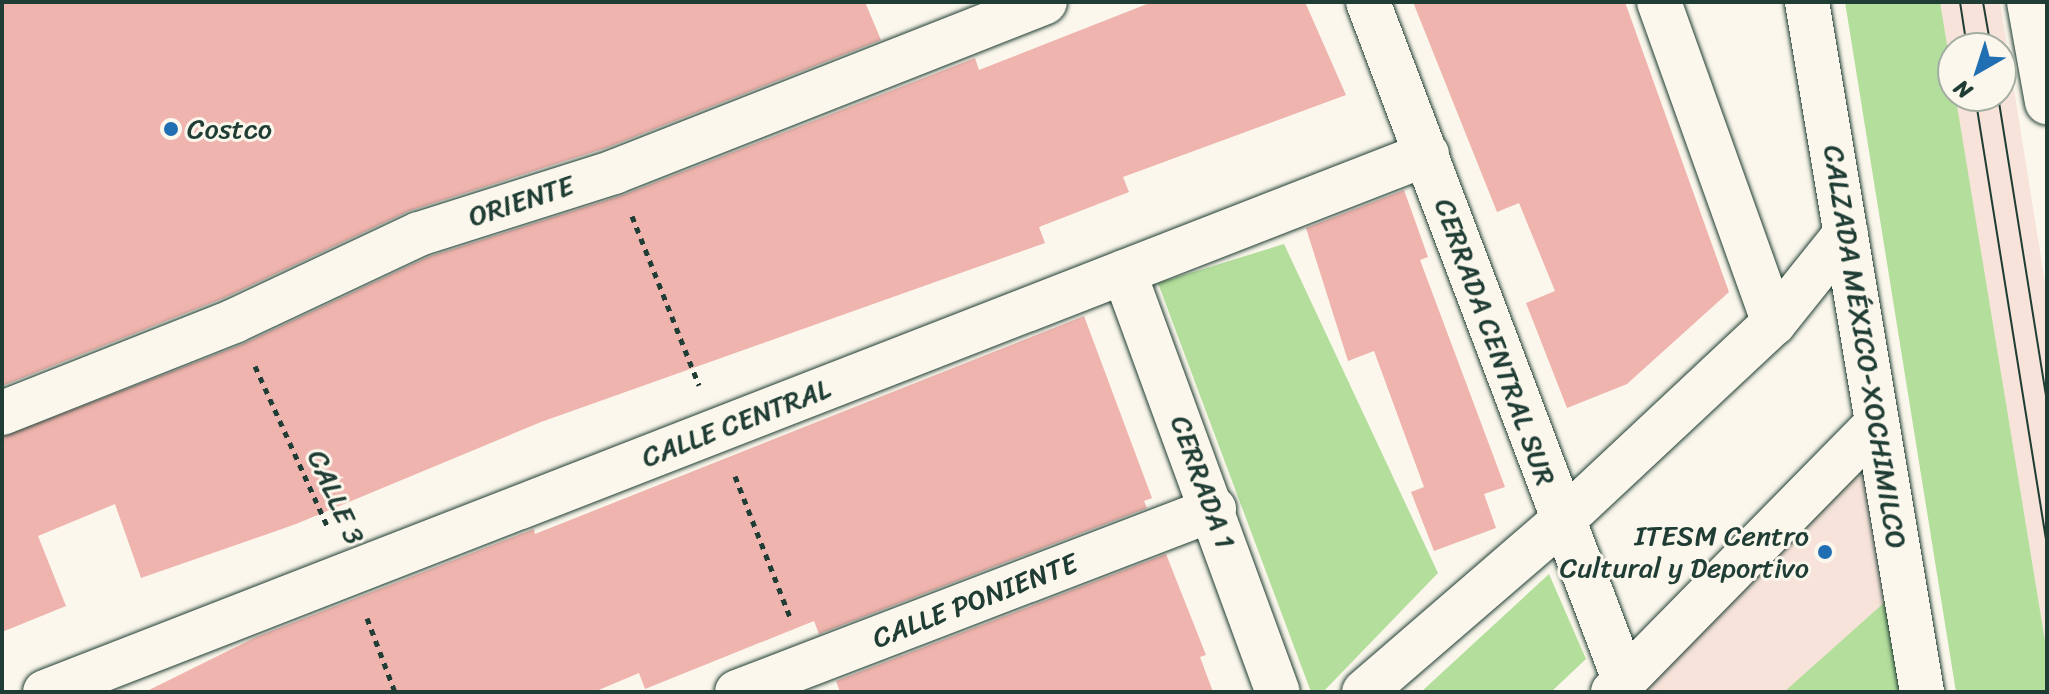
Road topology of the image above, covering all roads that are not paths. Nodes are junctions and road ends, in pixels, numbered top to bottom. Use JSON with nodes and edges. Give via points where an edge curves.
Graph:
{"nodes":[{"id":1,"x":1045,"y":2,"type":"edge"},
{"id":2,"x":1368,"y":2,"type":"edge"},
{"id":3,"x":1659,"y":2,"type":"edge"},
{"id":4,"x":1807,"y":2,"type":"edge"},
{"id":5,"x":2031,"y":4,"type":"edge"},
{"id":6,"x":954,"y":18,"type":"edge"},
{"id":7,"x":2047,"y":102,"type":"edge"},
{"id":8,"x":1427,"y":154,"type":"junction"},
{"id":9,"x":1846,"y":233,"type":"junction"},
{"id":10,"x":1124,"y":272,"type":"junction"},
{"id":11,"x":1774,"y":323,"type":"junction"},
{"id":12,"x":2,"y":413,"type":"edge"},
{"id":13,"x":1877,"y":423,"type":"junction"},
{"id":14,"x":1214,"y":509,"type":"junction"},
{"id":15,"x":1561,"y":522,"type":"junction"},
{"id":16,"x":1619,"y":687,"type":"edge"},
{"id":17,"x":45,"y":692,"type":"edge"},
{"id":18,"x":737,"y":692,"type":"edge"},
{"id":19,"x":1278,"y":692,"type":"edge"},
{"id":20,"x":1364,"y":692,"type":"edge"},
{"id":21,"x":1922,"y":692,"type":"edge"}],
"edges":[{"from":1,"to":6,"type":"street","name":"ORIENTE"},
{"from":2,"to":8,"type":"street","name":"CERRADA CENTRAL SUR"},
{"from":3,"to":11,"type":"street"},
{"from":4,"to":9,"type":"street","name":"CALZADA MÉXICO-XOCHIMILCO"},
{"from":5,"to":7,"type":"street"},
{"from":6,"to":12,"type":"street","name":"ORIENTE","via":[[614,172],[419,234],[234,321]]},
{"from":8,"to":10,"type":"street","name":"CALLE CENTRAL"},
{"from":8,"to":15,"type":"street","name":"CERRADA CENTRAL SUR"},
{"from":9,"to":11,"type":"street"},
{"from":9,"to":13,"type":"street","name":"CALZADA MÉXICO-XOCHIMILCO"},
{"from":10,"to":14,"type":"street","name":"CERRADA 1"},
{"from":10,"to":17,"type":"street","name":"CALLE CENTRAL"},
{"from":11,"to":15,"type":"street"},
{"from":13,"to":16,"type":"street"},
{"from":13,"to":21,"type":"street","name":"CALZADA MÉXICO-XOCHIMILCO"},
{"from":14,"to":18,"type":"street","name":"CALLE PONIENTE"},
{"from":14,"to":19,"type":"street","name":"CERRADA 1"},
{"from":15,"to":16,"type":"street","name":"CERRADA CENTRAL SUR"},
{"from":15,"to":20,"type":"street"}]}
